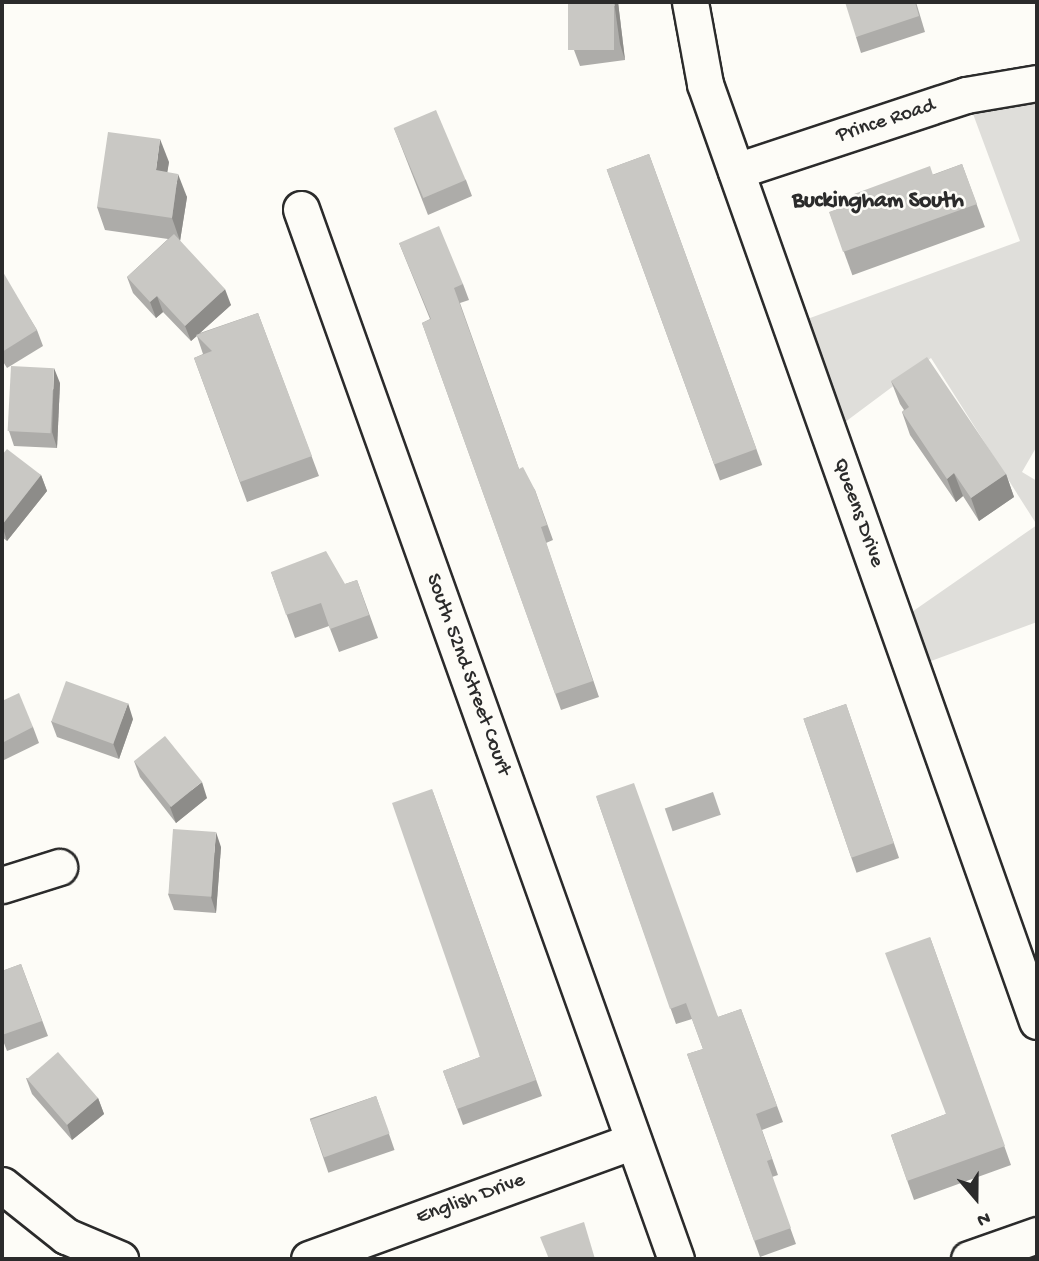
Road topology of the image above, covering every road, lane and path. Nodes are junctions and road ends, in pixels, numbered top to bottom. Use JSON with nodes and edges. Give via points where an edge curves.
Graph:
{"nodes":[{"id":1,"x":690,"y":2,"type":"edge"},
{"id":2,"x":1037,"y":83,"type":"edge"},
{"id":3,"x":736,"y":171,"type":"junction"},
{"id":4,"x":301,"y":209,"type":"dead end"},
{"id":5,"x":59,"y":867,"type":"dead end"},
{"id":6,"x":2,"y":885,"type":"edge"},
{"id":7,"x":1037,"y":1021,"type":"edge"},
{"id":8,"x":633,"y":1141,"type":"junction"},
{"id":9,"x":2,"y":1185,"type":"edge"},
{"id":10,"x":1037,"y":1235,"type":"edge"},
{"id":11,"x":120,"y":1259,"type":"edge"},
{"id":12,"x":309,"y":1259,"type":"edge"},
{"id":13,"x":676,"y":1259,"type":"edge"},
{"id":14,"x":969,"y":1259,"type":"edge"}],
"edges":[{"from":1,"to":3,"type":"street","name":"Queens Drive","via":[[705,85]]},
{"from":2,"to":3,"type":"street","name":"Prince Road","via":[[966,95]]},
{"from":3,"to":7,"type":"street","name":"Queens Drive"},
{"from":4,"to":8,"type":"street","name":"South 52nd Street Court"},
{"from":5,"to":6,"type":"street"},
{"from":8,"to":12,"type":"street","name":"English Drive"},
{"from":8,"to":13,"type":"street","name":"South 52nd Street Court"},
{"from":9,"to":11,"type":"street","via":[[66,1236]]},
{"from":10,"to":14,"type":"street"}]}
